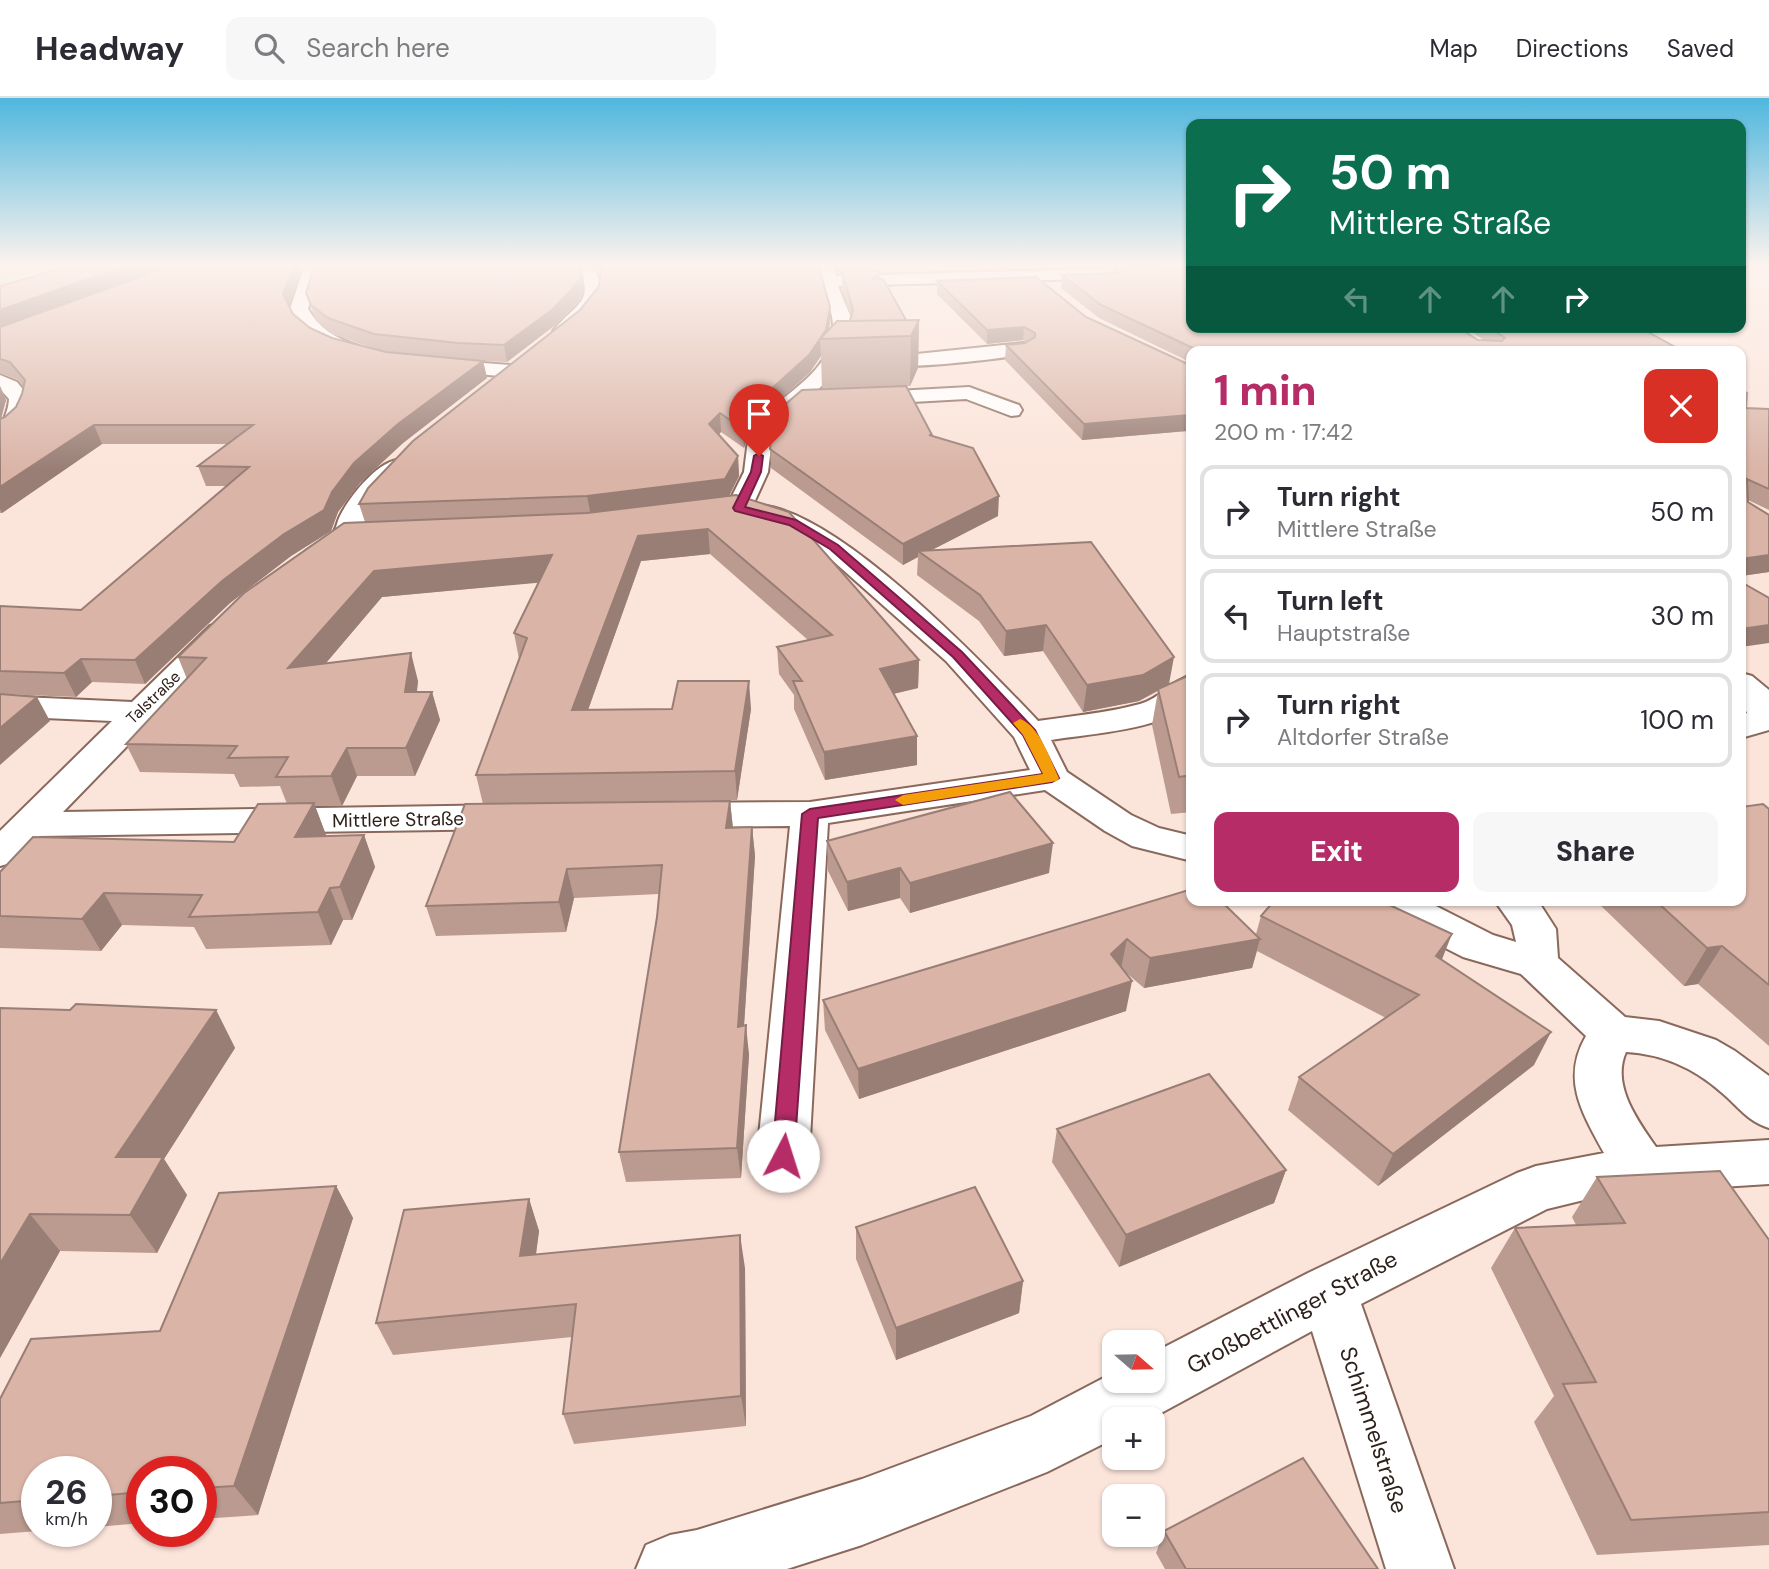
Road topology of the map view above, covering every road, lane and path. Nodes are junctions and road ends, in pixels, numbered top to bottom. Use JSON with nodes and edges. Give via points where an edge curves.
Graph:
{"nodes":[{"id":1,"x":316,"y":333,"type":"edge"},
{"id":2,"x":560,"y":333,"type":"edge"},
{"id":3,"x":842,"y":333,"type":"edge"},
{"id":4,"x":1023,"y":349,"type":"edge"},
{"id":5,"x":369,"y":355,"type":"edge"},
{"id":6,"x":832,"y":361,"type":"junction"},
{"id":7,"x":412,"y":363,"type":"edge"},
{"id":8,"x":510,"y":371,"type":"junction"},
{"id":9,"x":0,"y":382,"type":"edge"},
{"id":10,"x":483,"y":393,"type":"edge"},
{"id":11,"x":794,"y":399,"type":"junction"},
{"id":12,"x":1012,"y":410,"type":"dead end"},
{"id":13,"x":0,"y":433,"type":"edge"},
{"id":14,"x":413,"y":450,"type":"edge"},
{"id":15,"x":293,"y":572,"type":"edge"},
{"id":16,"x":242,"y":611,"type":"edge"},
{"id":17,"x":1746,"y":687,"type":"edge"},
{"id":18,"x":1186,"y":690,"type":"edge"},
{"id":19,"x":0,"y":706,"type":"edge"},
{"id":20,"x":138,"y":712,"type":"junction"},
{"id":21,"x":1746,"y":725,"type":"edge"},
{"id":22,"x":1030,"y":733,"type":"junction"},
{"id":23,"x":1052,"y":778,"type":"junction"},
{"id":24,"x":810,"y":814,"type":"junction"},
{"id":25,"x":642,"y":816,"type":"edge"},
{"id":26,"x":544,"y":817,"type":"edge"},
{"id":27,"x":28,"y":824,"type":"junction"},
{"id":28,"x":1186,"y":847,"type":"edge"},
{"id":29,"x":0,"y":853,"type":"edge"},
{"id":30,"x":1403,"y":906,"type":"edge"},
{"id":31,"x":1519,"y":906,"type":"edge"},
{"id":32,"x":1536,"y":963,"type":"junction"},
{"id":33,"x":1614,"y":1034,"type":"junction"},
{"id":34,"x":1769,"y":1108,"type":"edge"},
{"id":35,"x":783,"y":1156,"type":"dead end"},
{"id":36,"x":1769,"y":1162,"type":"edge"},
{"id":37,"x":1643,"y":1170,"type":"junction"},
{"id":38,"x":1328,"y":1292,"type":"junction"},
{"id":39,"x":670,"y":1569,"type":"edge"},
{"id":40,"x":1420,"y":1569,"type":"edge"}],
"edges":[{"from":1,"to":5,"type":"street"},
{"from":2,"to":8,"type":"street"},
{"from":3,"to":6,"type":"street"},
{"from":4,"to":6,"type":"street","via":[[907,361]]},
{"from":6,"to":11,"type":"street"},
{"from":7,"to":8,"type":"street"},
{"from":8,"to":10,"type":"street"},
{"from":9,"to":13,"type":"street","via":[[20,398],[20,411]]},
{"from":11,"to":12,"type":"street","via":[[969,393]]},
{"from":11,"to":22,"type":"street","via":[[763,429],[756,472],[725,510],[792,523],[834,547],[957,654]]},
{"from":14,"to":15,"type":"street","via":[[353,514],[358,537]]},
{"from":16,"to":20,"type":"street","name":"Talstraße"},
{"from":17,"to":21,"type":"street","via":[[1762,700],[1765,712],[1764,720]]},
{"from":18,"to":22,"type":"street","via":[[1149,713]]},
{"from":19,"to":20,"type":"street"},
{"from":20,"to":27,"type":"street","name":"Talstraße"},
{"from":22,"to":23,"type":"street"},
{"from":23,"to":24,"type":"street"},
{"from":23,"to":28,"type":"street","via":[[1118,823]]},
{"from":24,"to":25,"type":"street"},
{"from":24,"to":35,"type":"street"},
{"from":26,"to":27,"type":"street","name":"Mittlere Straße"},
{"from":27,"to":29,"type":"street","name":"Talstraße"},
{"from":30,"to":32,"type":"street","via":[[1478,946]]},
{"from":31,"to":32,"type":"street","via":[[1539,939]]},
{"from":32,"to":33,"type":"street"},
{"from":33,"to":34,"type":"street","via":[[1664,1039],[1714,1059],[1740,1077]]},
{"from":33,"to":37,"type":"street","via":[[1603,1044],[1597,1066],[1600,1089],[1612,1122]]},
{"from":36,"to":37,"type":"street","name":"Großbettlinger Straße"},
{"from":37,"to":38,"type":"street","name":"Großbettlinger Straße","via":[[1536,1189]]},
{"from":38,"to":39,"type":"street","name":"Großbettlinger Straße","via":[[1046,1441],[862,1512]]},
{"from":38,"to":40,"type":"street","name":"Schimmelstraße"}]}
